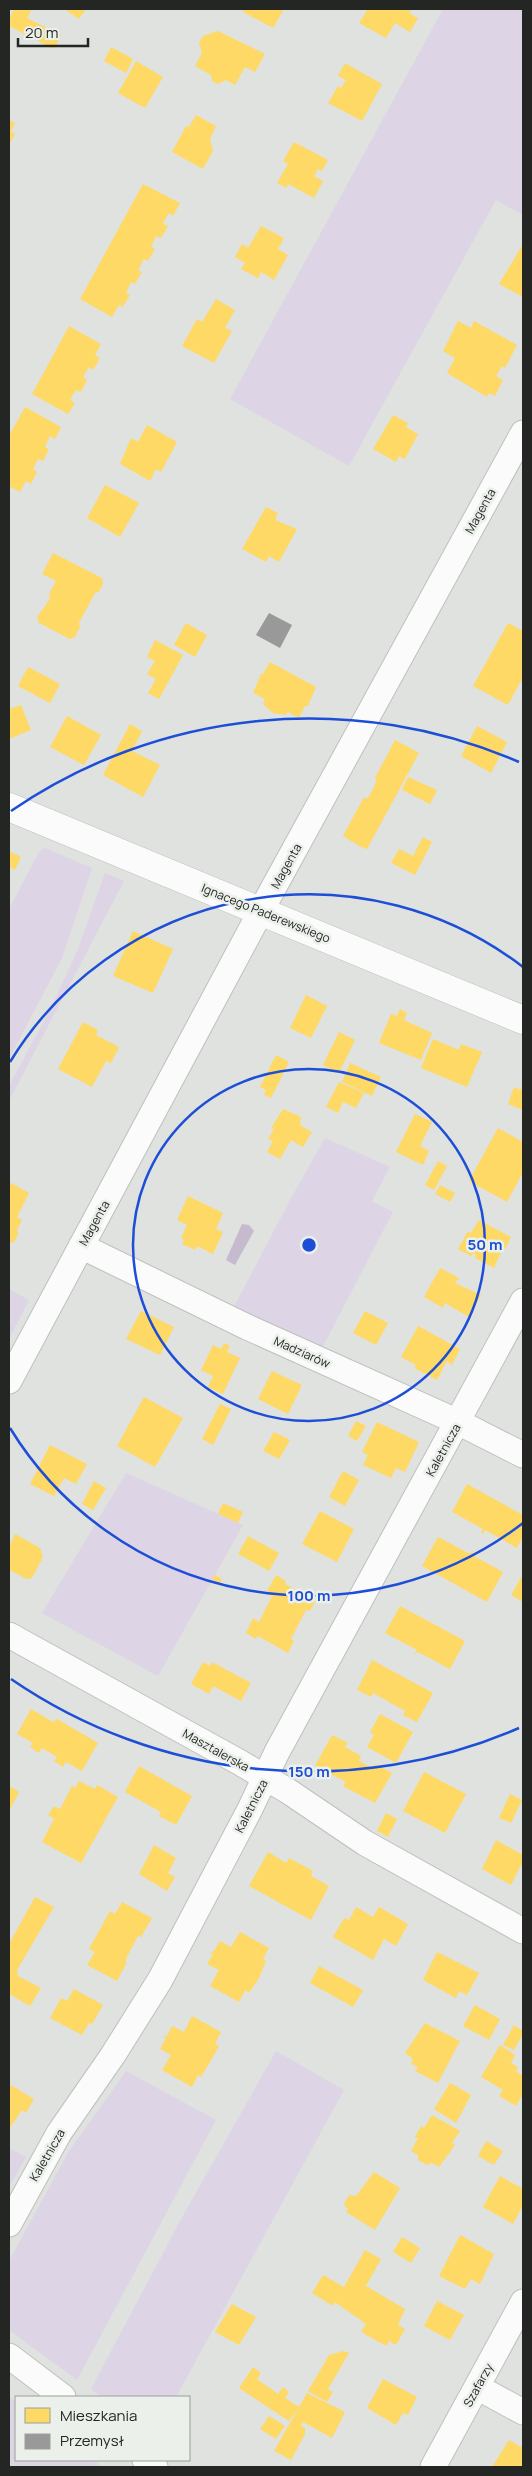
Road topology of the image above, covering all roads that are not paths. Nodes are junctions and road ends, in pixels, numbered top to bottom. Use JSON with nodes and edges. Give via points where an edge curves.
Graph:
{"nodes":[{"id":1,"x":523,"y":433,"type":"edge"},
{"id":2,"x":9,"y":807,"type":"edge"},
{"id":3,"x":262,"y":912,"type":"junction"},
{"id":4,"x":523,"y":1020,"type":"edge"},
{"id":5,"x":81,"y":1246,"type":"junction"},
{"id":6,"x":523,"y":1301,"type":"edge"},
{"id":7,"x":9,"y":1381,"type":"edge"},
{"id":8,"x":458,"y":1422,"type":"junction"},
{"id":9,"x":523,"y":1455,"type":"edge"},
{"id":10,"x":9,"y":1636,"type":"edge"},
{"id":11,"x":266,"y":1778,"type":"junction"},
{"id":12,"x":523,"y":1931,"type":"edge"},
{"id":13,"x":9,"y":2224,"type":"edge"},
{"id":14,"x":523,"y":2302,"type":"edge"},
{"id":15,"x":9,"y":2356,"type":"edge"},
{"id":16,"x":477,"y":2387,"type":"junction"},
{"id":17,"x":61,"y":2396,"type":"edge"},
{"id":18,"x":523,"y":2412,"type":"edge"},
{"id":19,"x":433,"y":2467,"type":"edge"}],
"edges":[{"from":1,"to":3,"type":"street","name":"Magenta"},
{"from":2,"to":3,"type":"street","name":"Ignacego Paderewskiego"},
{"from":3,"to":4,"type":"street","name":"Ignacego Paderewskiego"},
{"from":3,"to":5,"type":"street","name":"Magenta"},
{"from":5,"to":7,"type":"street","name":"Magenta"},
{"from":5,"to":8,"type":"street","name":"Madziarów","via":[[247,1327]]},
{"from":6,"to":8,"type":"street","name":"Kaletnicza"},
{"from":8,"to":9,"type":"street","name":"Madziarów"},
{"from":8,"to":11,"type":"street","name":"Kaletnicza","via":[[277,1752]]},
{"from":10,"to":11,"type":"street","name":"Masztalerska"},
{"from":11,"to":12,"type":"street","name":"Masztalerska","via":[[365,1843]]},
{"from":11,"to":13,"type":"street","name":"Kaletnicza","via":[[160,1980],[114,2055],[60,2133]]},
{"from":14,"to":16,"type":"street","name":"Szafarzy"},
{"from":15,"to":17,"type":"street"},
{"from":16,"to":18,"type":"street"},
{"from":16,"to":19,"type":"street","name":"Szafarzy"}]}
